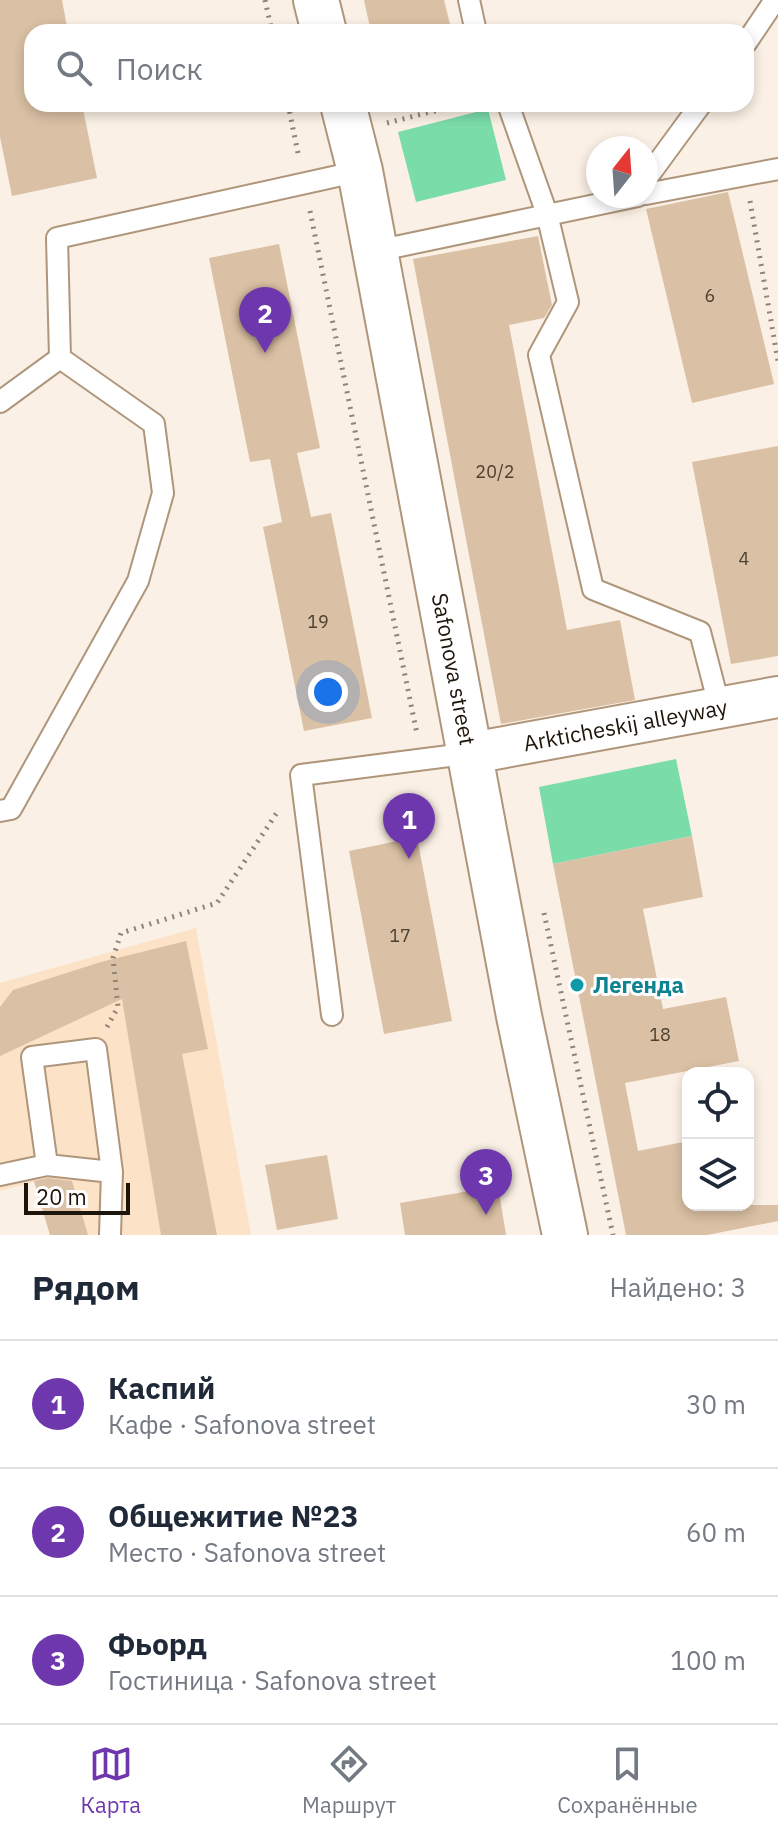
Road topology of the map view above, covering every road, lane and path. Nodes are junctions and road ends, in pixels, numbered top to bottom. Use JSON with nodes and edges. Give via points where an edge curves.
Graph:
{"nodes":[{"id":1,"x":265,"y":0,"type":"edge"},
{"id":2,"x":316,"y":0,"type":"edge"},
{"id":3,"x":469,"y":0,"type":"edge"},
{"id":4,"x":775,"y":0,"type":"edge"},
{"id":5,"x":270,"y":24,"type":"edge"},
{"id":6,"x":322,"y":24,"type":"edge"},
{"id":7,"x":474,"y":24,"type":"edge"},
{"id":8,"x":754,"y":31,"type":"edge"},
{"id":9,"x":290,"y":112,"type":"edge"},
{"id":10,"x":380,"y":112,"type":"edge"},
{"id":11,"x":511,"y":112,"type":"edge"},
{"id":12,"x":695,"y":112,"type":"edge"},
{"id":13,"x":360,"y":114,"type":"edge"},
{"id":14,"x":658,"y":163,"type":"edge"},
{"id":15,"x":778,"y":169,"type":"edge"},
{"id":16,"x":360,"y":171,"type":"junction"},
{"id":17,"x":745,"y":175,"type":"junction"},
{"id":18,"x":305,"y":184,"type":"junction"},
{"id":19,"x":658,"y":192,"type":"edge"},
{"id":20,"x":586,"y":206,"type":"edge"},
{"id":21,"x":547,"y":214,"type":"junction"},
{"id":22,"x":376,"y":251,"type":"junction"},
{"id":23,"x":60,"y":358,"type":"junction"},
{"id":24,"x":778,"y":361,"type":"edge"},
{"id":25,"x":0,"y":402,"type":"edge"},
{"id":26,"x":778,"y":697,"type":"edge"},
{"id":27,"x":720,"y":709,"type":"junction"},
{"id":28,"x":472,"y":753,"type":"junction"},
{"id":29,"x":422,"y":759,"type":"junction"},
{"id":30,"x":301,"y":775,"type":"junction"},
{"id":31,"x":0,"y":811,"type":"edge"},
{"id":32,"x":541,"y":899,"type":"dead end"},
{"id":33,"x":332,"y":1015,"type":"dead end"},
{"id":34,"x":96,"y":1049,"type":"junction"},
{"id":35,"x":47,"y":1165,"type":"junction"},
{"id":36,"x":112,"y":1172,"type":"junction"},
{"id":37,"x":0,"y":1175,"type":"edge"},
{"id":38,"x":110,"y":1235,"type":"edge"},
{"id":39,"x":565,"y":1235,"type":"edge"},
{"id":40,"x":613,"y":1235,"type":"edge"}],
"edges":[{"from":1,"to":5,"type":"path"},
{"from":2,"to":6,"type":"street"},
{"from":3,"to":7,"type":"lane"},
{"from":4,"to":8,"type":"lane"},
{"from":9,"to":18,"type":"path"},
{"from":10,"to":13,"type":"path"},
{"from":11,"to":21,"type":"lane"},
{"from":12,"to":14,"type":"lane"},
{"from":13,"to":16,"type":"street","name":"Safonova street"},
{"from":15,"to":17,"type":"lane"},
{"from":16,"to":18,"type":"lane"},
{"from":16,"to":22,"type":"street","name":"Safonova street"},
{"from":17,"to":19,"type":"lane"},
{"from":17,"to":24,"type":"path"},
{"from":18,"to":23,"type":"lane","via":[[57,238]]},
{"from":18,"to":29,"type":"path"},
{"from":20,"to":21,"type":"lane"},
{"from":21,"to":22,"type":"lane"},
{"from":21,"to":27,"type":"lane","via":[[568,302],[539,355],[593,589],[700,632]]},
{"from":22,"to":28,"type":"street","name":"Safonova street"},
{"from":23,"to":25,"type":"lane"},
{"from":23,"to":31,"type":"lane","via":[[154,424],[163,493],[138,581],[11,809]]},
{"from":26,"to":27,"type":"street","name":"Arkticheskij alleyway"},
{"from":27,"to":28,"type":"street","name":"Arkticheskij alleyway"},
{"from":28,"to":29,"type":"lane"},
{"from":28,"to":39,"type":"street","name":"Safonova street"},
{"from":29,"to":30,"type":"lane"},
{"from":30,"to":33,"type":"lane"},
{"from":30,"to":34,"type":"path","via":[[217,903],[121,933],[113,958],[118,1007]]},
{"from":32,"to":40,"type":"path"},
{"from":34,"to":35,"type":"lane","via":[[32,1057]]},
{"from":34,"to":36,"type":"lane"},
{"from":35,"to":36,"type":"lane"},
{"from":35,"to":37,"type":"lane"},
{"from":36,"to":38,"type":"lane"}]}
